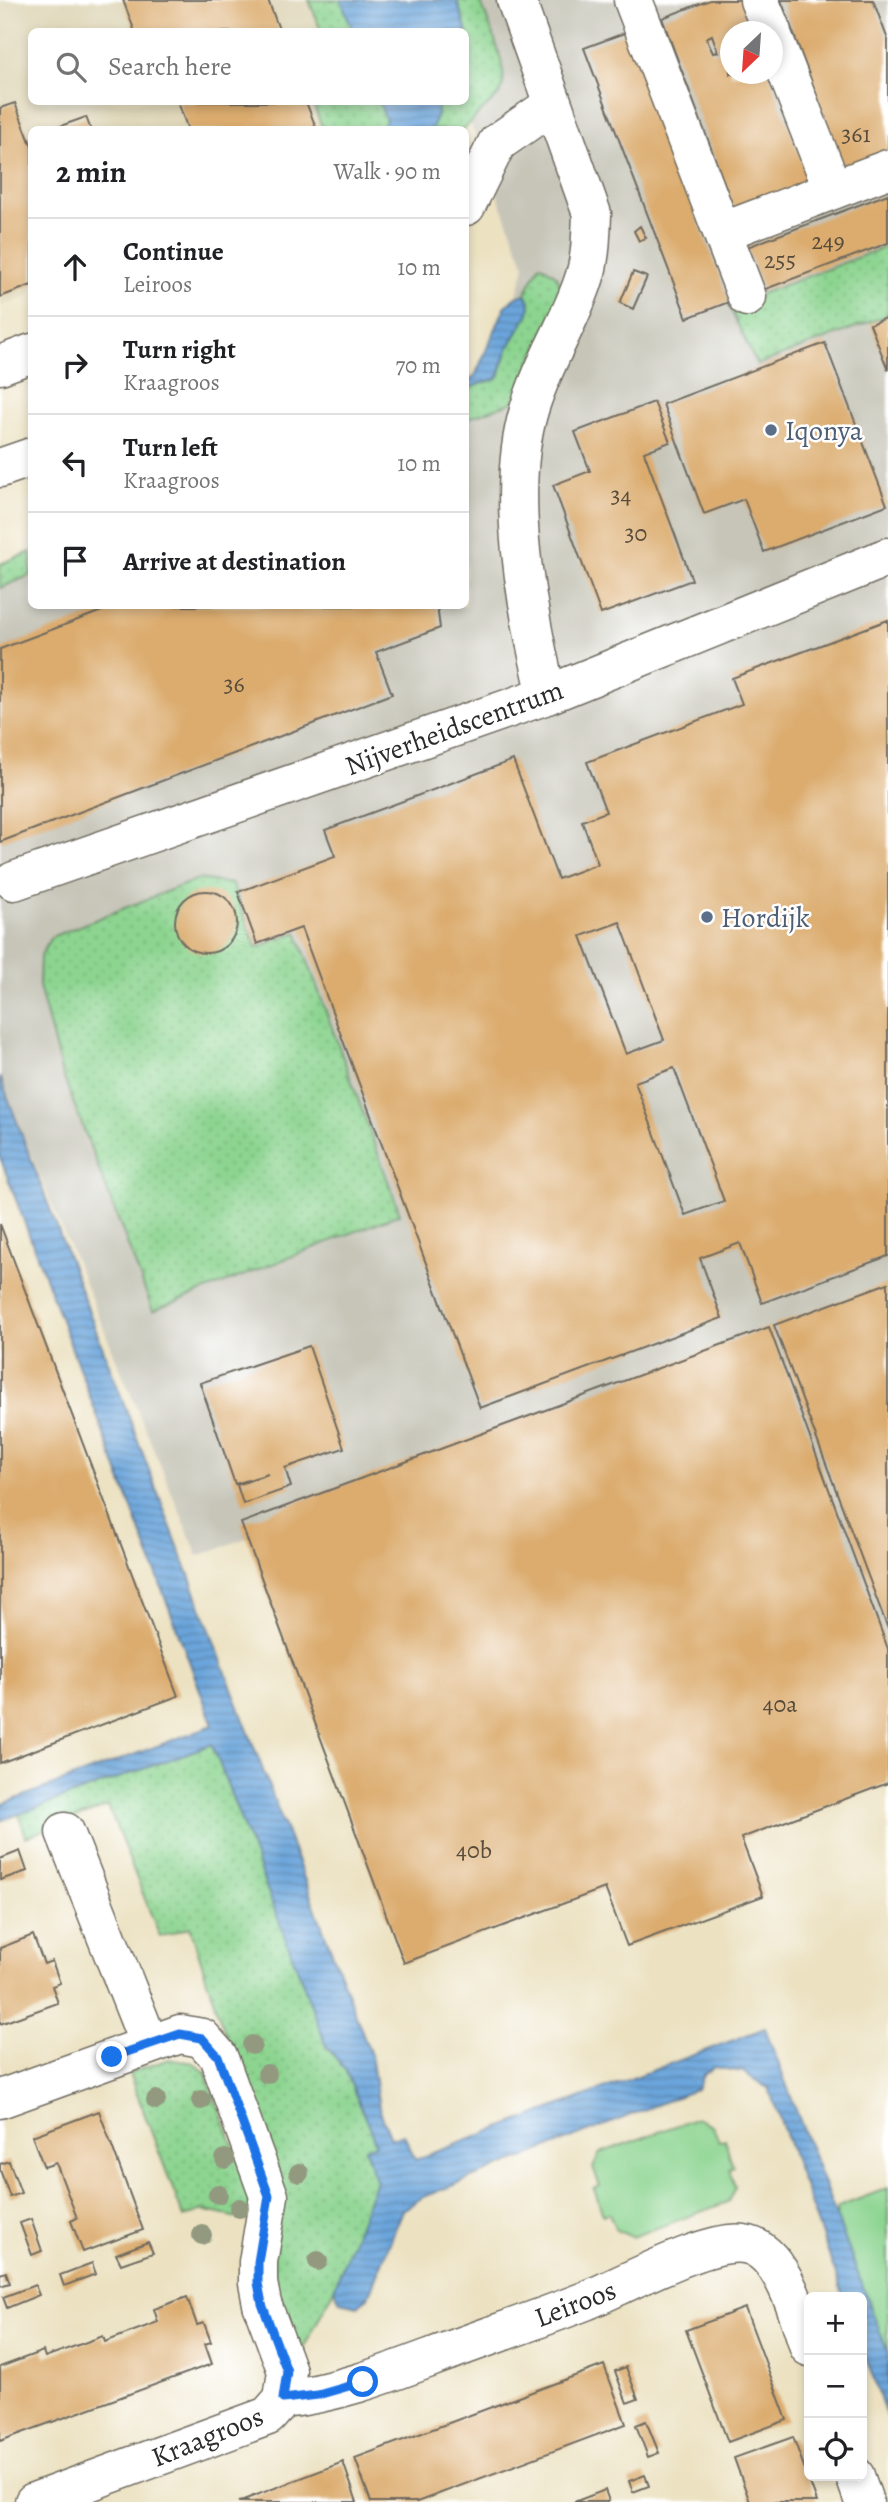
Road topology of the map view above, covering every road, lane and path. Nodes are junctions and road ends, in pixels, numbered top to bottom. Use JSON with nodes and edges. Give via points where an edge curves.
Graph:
{"nodes":[{"id":1,"x":516,"y":0,"type":"edge"},
{"id":2,"x":633,"y":0,"type":"edge"},
{"id":3,"x":759,"y":0,"type":"edge"},
{"id":4,"x":767,"y":21,"type":"edge"},
{"id":5,"x":783,"y":61,"type":"edge"},
{"id":6,"x":552,"y":105,"type":"junction"},
{"id":7,"x":888,"y":169,"type":"edge"},
{"id":8,"x":833,"y":190,"type":"junction"},
{"id":9,"x":469,"y":200,"type":"edge"},
{"id":10,"x":722,"y":232,"type":"junction"},
{"id":11,"x":747,"y":297,"type":"dead end"},
{"id":12,"x":28,"y":354,"type":"edge"},
{"id":13,"x":0,"y":365,"type":"edge"},
{"id":14,"x":28,"y":458,"type":"edge"},
{"id":15,"x":0,"y":468,"type":"edge"},
{"id":16,"x":888,"y":557,"type":"edge"},
{"id":17,"x":547,"y":695,"type":"junction"},
{"id":18,"x":14,"y":881,"type":"dead end"},
{"id":19,"x":65,"y":1832,"type":"dead end"},
{"id":20,"x":149,"y":2044,"type":"junction"},
{"id":21,"x":0,"y":2099,"type":"edge"},
{"id":22,"x":804,"y":2332,"type":"edge"},
{"id":23,"x":283,"y":2399,"type":"junction"},
{"id":24,"x":857,"y":2481,"type":"edge"},
{"id":25,"x":34,"y":2502,"type":"edge"},
{"id":26,"x":864,"y":2502,"type":"edge"}],
"edges":[{"from":1,"to":6,"type":"street"},
{"from":2,"to":10,"type":"street"},
{"from":3,"to":4,"type":"street"},
{"from":5,"to":8,"type":"street"},
{"from":6,"to":9,"type":"street","via":[[497,143]]},
{"from":6,"to":17,"type":"street","via":[[592,214],[584,282],[528,411],[519,474],[528,617]]},
{"from":7,"to":8,"type":"street"},
{"from":8,"to":10,"type":"street"},
{"from":10,"to":11,"type":"street"},
{"from":12,"to":13,"type":"street"},
{"from":14,"to":15,"type":"street"},
{"from":16,"to":17,"type":"street","name":"Nijverheidscentrum"},
{"from":17,"to":18,"type":"street","name":"Nijverheidscentrum"},
{"from":19,"to":20,"type":"street"},
{"from":20,"to":21,"type":"street","name":"Kraagroos"},
{"from":20,"to":23,"type":"street","name":"Kraagroos","via":[[180,2034],[202,2038],[218,2056],[263,2175],[269,2196],[258,2283],[287,2371]]},
{"from":22,"to":23,"type":"street","name":"Leiroos","via":[[788,2286],[767,2256],[745,2244],[721,2244],[586,2301],[363,2382]]},
{"from":23,"to":25,"type":"street","name":"Kraagroos","via":[[268,2416]]},
{"from":24,"to":26,"type":"street"}]}
